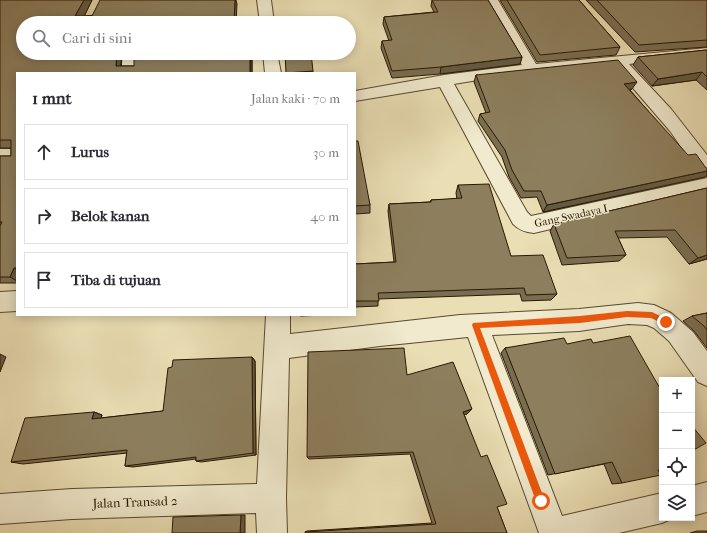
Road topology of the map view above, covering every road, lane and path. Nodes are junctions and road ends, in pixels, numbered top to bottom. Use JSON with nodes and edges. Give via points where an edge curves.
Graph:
{"nodes":[{"id":1,"x":264,"y":0,"type":"edge"},
{"id":2,"x":491,"y":0,"type":"edge"},
{"id":3,"x":266,"y":16,"type":"edge"},
{"id":4,"x":707,"y":52,"type":"edge"},
{"id":5,"x":623,"y":56,"type":"junction"},
{"id":6,"x":130,"y":60,"type":"edge"},
{"id":7,"x":271,"y":60,"type":"edge"},
{"id":8,"x":531,"y":68,"type":"junction"},
{"id":9,"x":129,"y":72,"type":"edge"},
{"id":10,"x":273,"y":72,"type":"edge"},
{"id":11,"x":444,"y":80,"type":"junction"},
{"id":12,"x":356,"y":96,"type":"edge"},
{"id":13,"x":702,"y":153,"type":"edge"},
{"id":14,"x":0,"y":156,"type":"edge"},
{"id":15,"x":16,"y":156,"type":"edge"},
{"id":16,"x":707,"y":169,"type":"edge"},
{"id":17,"x":707,"y":185,"type":"edge"},
{"id":18,"x":16,"y":301,"type":"edge"},
{"id":19,"x":0,"y":302,"type":"edge"},
{"id":20,"x":278,"y":316,"type":"edge"},
{"id":21,"x":476,"y":325,"type":"junction"},
{"id":22,"x":277,"y":348,"type":"junction"},
{"id":23,"x":707,"y":372,"type":"edge"},
{"id":24,"x":707,"y":497,"type":"edge"},
{"id":25,"x":271,"y":498,"type":"junction"},
{"id":26,"x":695,"y":500,"type":"edge"},
{"id":27,"x":0,"y":509,"type":"edge"},
{"id":28,"x":659,"y":509,"type":"edge"},
{"id":29,"x":272,"y":533,"type":"edge"},
{"id":30,"x":554,"y":533,"type":"edge"}],
"edges":[{"from":1,"to":3,"type":"street"},
{"from":2,"to":8,"type":"street"},
{"from":4,"to":5,"type":"street"},
{"from":5,"to":8,"type":"street"},
{"from":5,"to":13,"type":"street","via":[[655,101]]},
{"from":6,"to":9,"type":"street"},
{"from":7,"to":10,"type":"street"},
{"from":8,"to":11,"type":"street"},
{"from":11,"to":12,"type":"street"},
{"from":11,"to":17,"type":"street","name":"Gang Swadaya I","via":[[520,218],[526,224],[534,226]]},
{"from":13,"to":16,"type":"street"},
{"from":14,"to":15,"type":"street"},
{"from":18,"to":19,"type":"street"},
{"from":20,"to":22,"type":"street"},
{"from":21,"to":22,"type":"street"},
{"from":21,"to":23,"type":"street","via":[[580,320],[627,314],[652,315],[666,322],[678,333]]},
{"from":21,"to":30,"type":"street"},
{"from":22,"to":25,"type":"street"},
{"from":24,"to":26,"type":"street"},
{"from":25,"to":27,"type":"street","name":"Jalan Transad 2","via":[[72,504]]},
{"from":25,"to":29,"type":"street"},
{"from":28,"to":30,"type":"street"}]}
